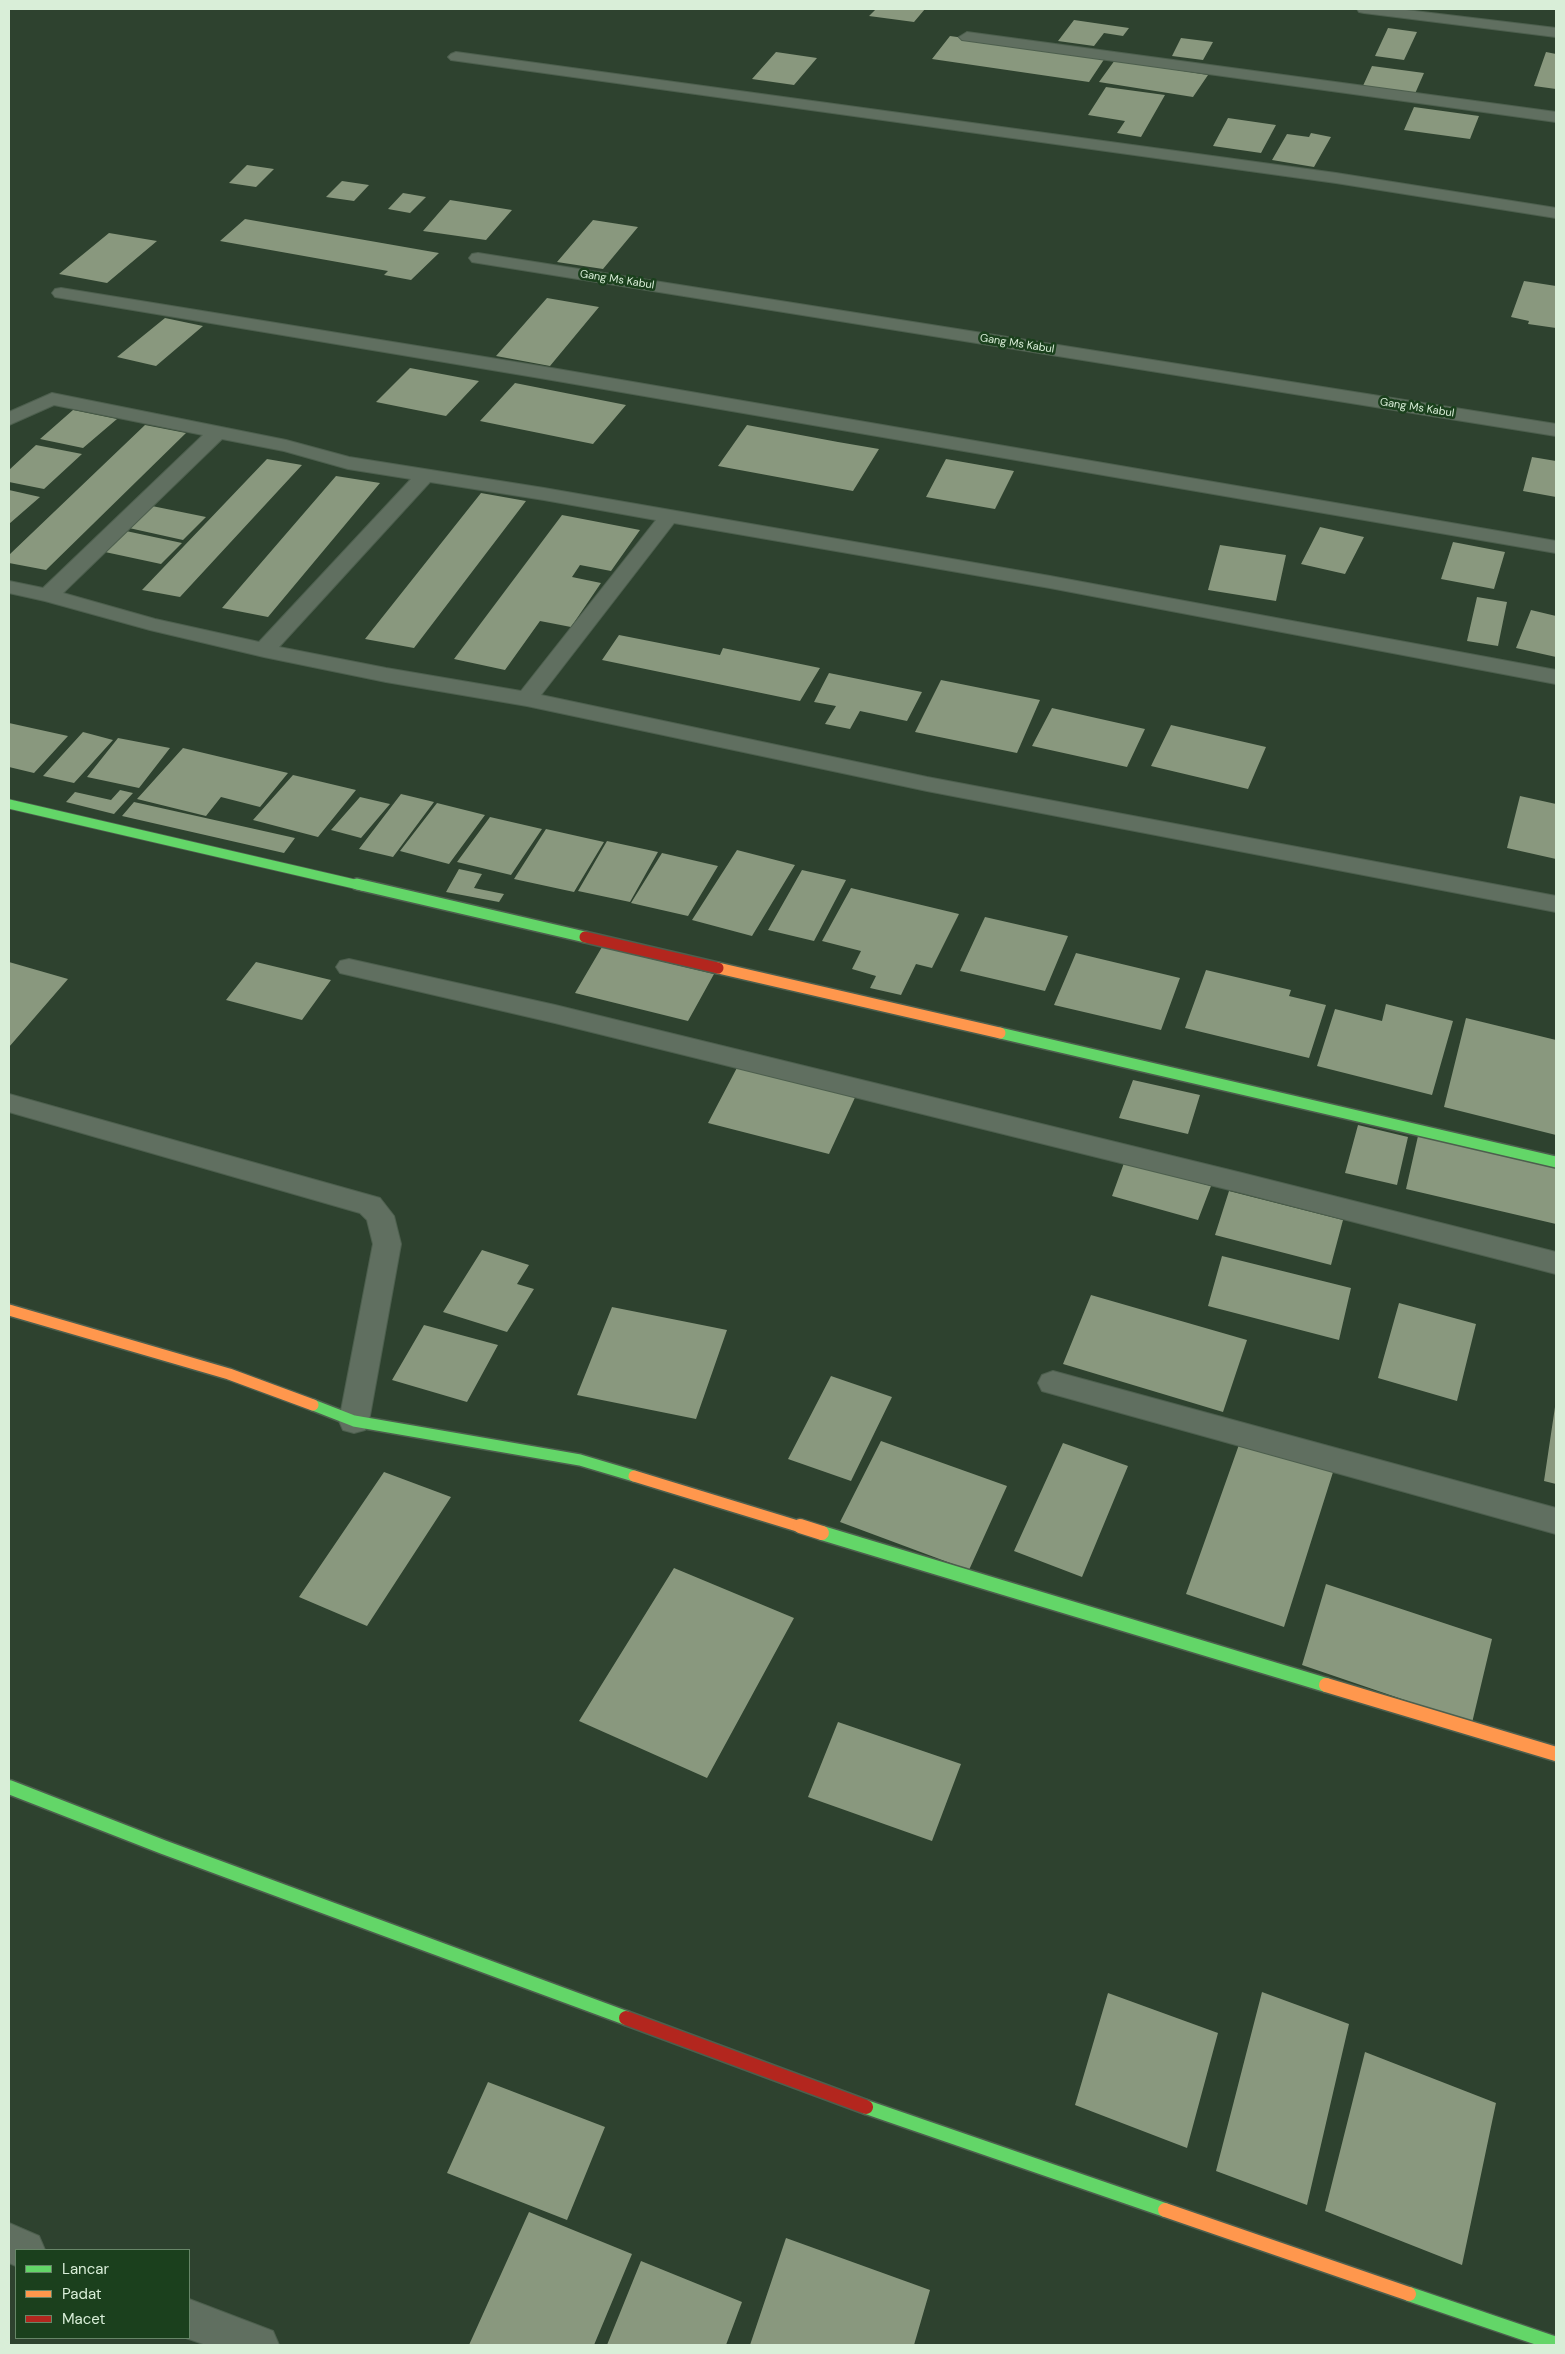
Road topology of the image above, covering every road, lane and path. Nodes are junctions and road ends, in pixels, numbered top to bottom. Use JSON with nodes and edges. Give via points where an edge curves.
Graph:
{"nodes":[{"id":1,"x":1364,"y":9,"type":"edge"},
{"id":2,"x":1556,"y":33,"type":"edge"},
{"id":3,"x":967,"y":37,"type":"dead end"},
{"id":4,"x":456,"y":57,"type":"dead end"},
{"id":5,"x":1556,"y":117,"type":"edge"},
{"id":6,"x":1556,"y":213,"type":"edge"},
{"id":7,"x":478,"y":258,"type":"dead end"},
{"id":8,"x":61,"y":293,"type":"dead end"},
{"id":9,"x":9,"y":419,"type":"edge"},
{"id":10,"x":1556,"y":430,"type":"edge"},
{"id":11,"x":217,"y":433,"type":"junction"},
{"id":12,"x":425,"y":475,"type":"junction"},
{"id":13,"x":670,"y":516,"type":"junction"},
{"id":14,"x":1556,"y":547,"type":"edge"},
{"id":15,"x":9,"y":587,"type":"edge"},
{"id":16,"x":48,"y":595,"type":"junction"},
{"id":17,"x":264,"y":650,"type":"junction"},
{"id":18,"x":1556,"y":677,"type":"edge"},
{"id":19,"x":527,"y":699,"type":"junction"},
{"id":20,"x":9,"y":804,"type":"edge"},
{"id":21,"x":1556,"y":904,"type":"edge"},
{"id":22,"x":349,"y":967,"type":"dead end"},
{"id":23,"x":9,"y":1103,"type":"edge"},
{"id":24,"x":1556,"y":1162,"type":"edge"},
{"id":25,"x":1556,"y":1264,"type":"edge"},
{"id":26,"x":9,"y":1310,"type":"edge"},
{"id":27,"x":1053,"y":1383,"type":"dead end"},
{"id":28,"x":354,"y":1422,"type":"junction"},
{"id":29,"x":1556,"y":1521,"type":"edge"},
{"id":30,"x":1556,"y":1754,"type":"edge"},
{"id":31,"x":9,"y":1787,"type":"edge"},
{"id":32,"x":9,"y":2243,"type":"edge"},
{"id":33,"x":23,"y":2249,"type":"edge"},
{"id":34,"x":190,"y":2318,"type":"edge"},
{"id":35,"x":1556,"y":2344,"type":"edge"},
{"id":36,"x":259,"y":2345,"type":"edge"}],
"edges":[{"from":1,"to":2,"type":"street"},
{"from":3,"to":5,"type":"street"},
{"from":4,"to":6,"type":"street","via":[[1336,178]]},
{"from":7,"to":10,"type":"street","name":"Gang Ms Kabul"},
{"from":8,"to":14,"type":"street"},
{"from":9,"to":11,"type":"street","via":[[52,399]]},
{"from":11,"to":12,"type":"street","via":[[286,446],[348,463]]},
{"from":11,"to":16,"type":"street"},
{"from":12,"to":13,"type":"street"},
{"from":12,"to":17,"type":"street"},
{"from":13,"to":18,"type":"street","via":[[1050,582]]},
{"from":13,"to":19,"type":"street"},
{"from":15,"to":16,"type":"street"},
{"from":16,"to":17,"type":"street","via":[[150,624]]},
{"from":17,"to":19,"type":"street"},
{"from":19,"to":21,"type":"street","via":[[928,784]]},
{"from":20,"to":24,"type":"street"},
{"from":22,"to":25,"type":"street","via":[[555,1014],[1222,1178]]},
{"from":23,"to":28,"type":"street","via":[[370,1205],[380,1216],[387,1244]]},
{"from":26,"to":28,"type":"street","via":[[229,1374]]},
{"from":27,"to":29,"type":"street"},
{"from":28,"to":30,"type":"street","via":[[580,1460]]},
{"from":31,"to":35,"type":"street","via":[[172,1851],[923,2128]]},
{"from":32,"to":33,"type":"street"},
{"from":34,"to":36,"type":"street"}]}
